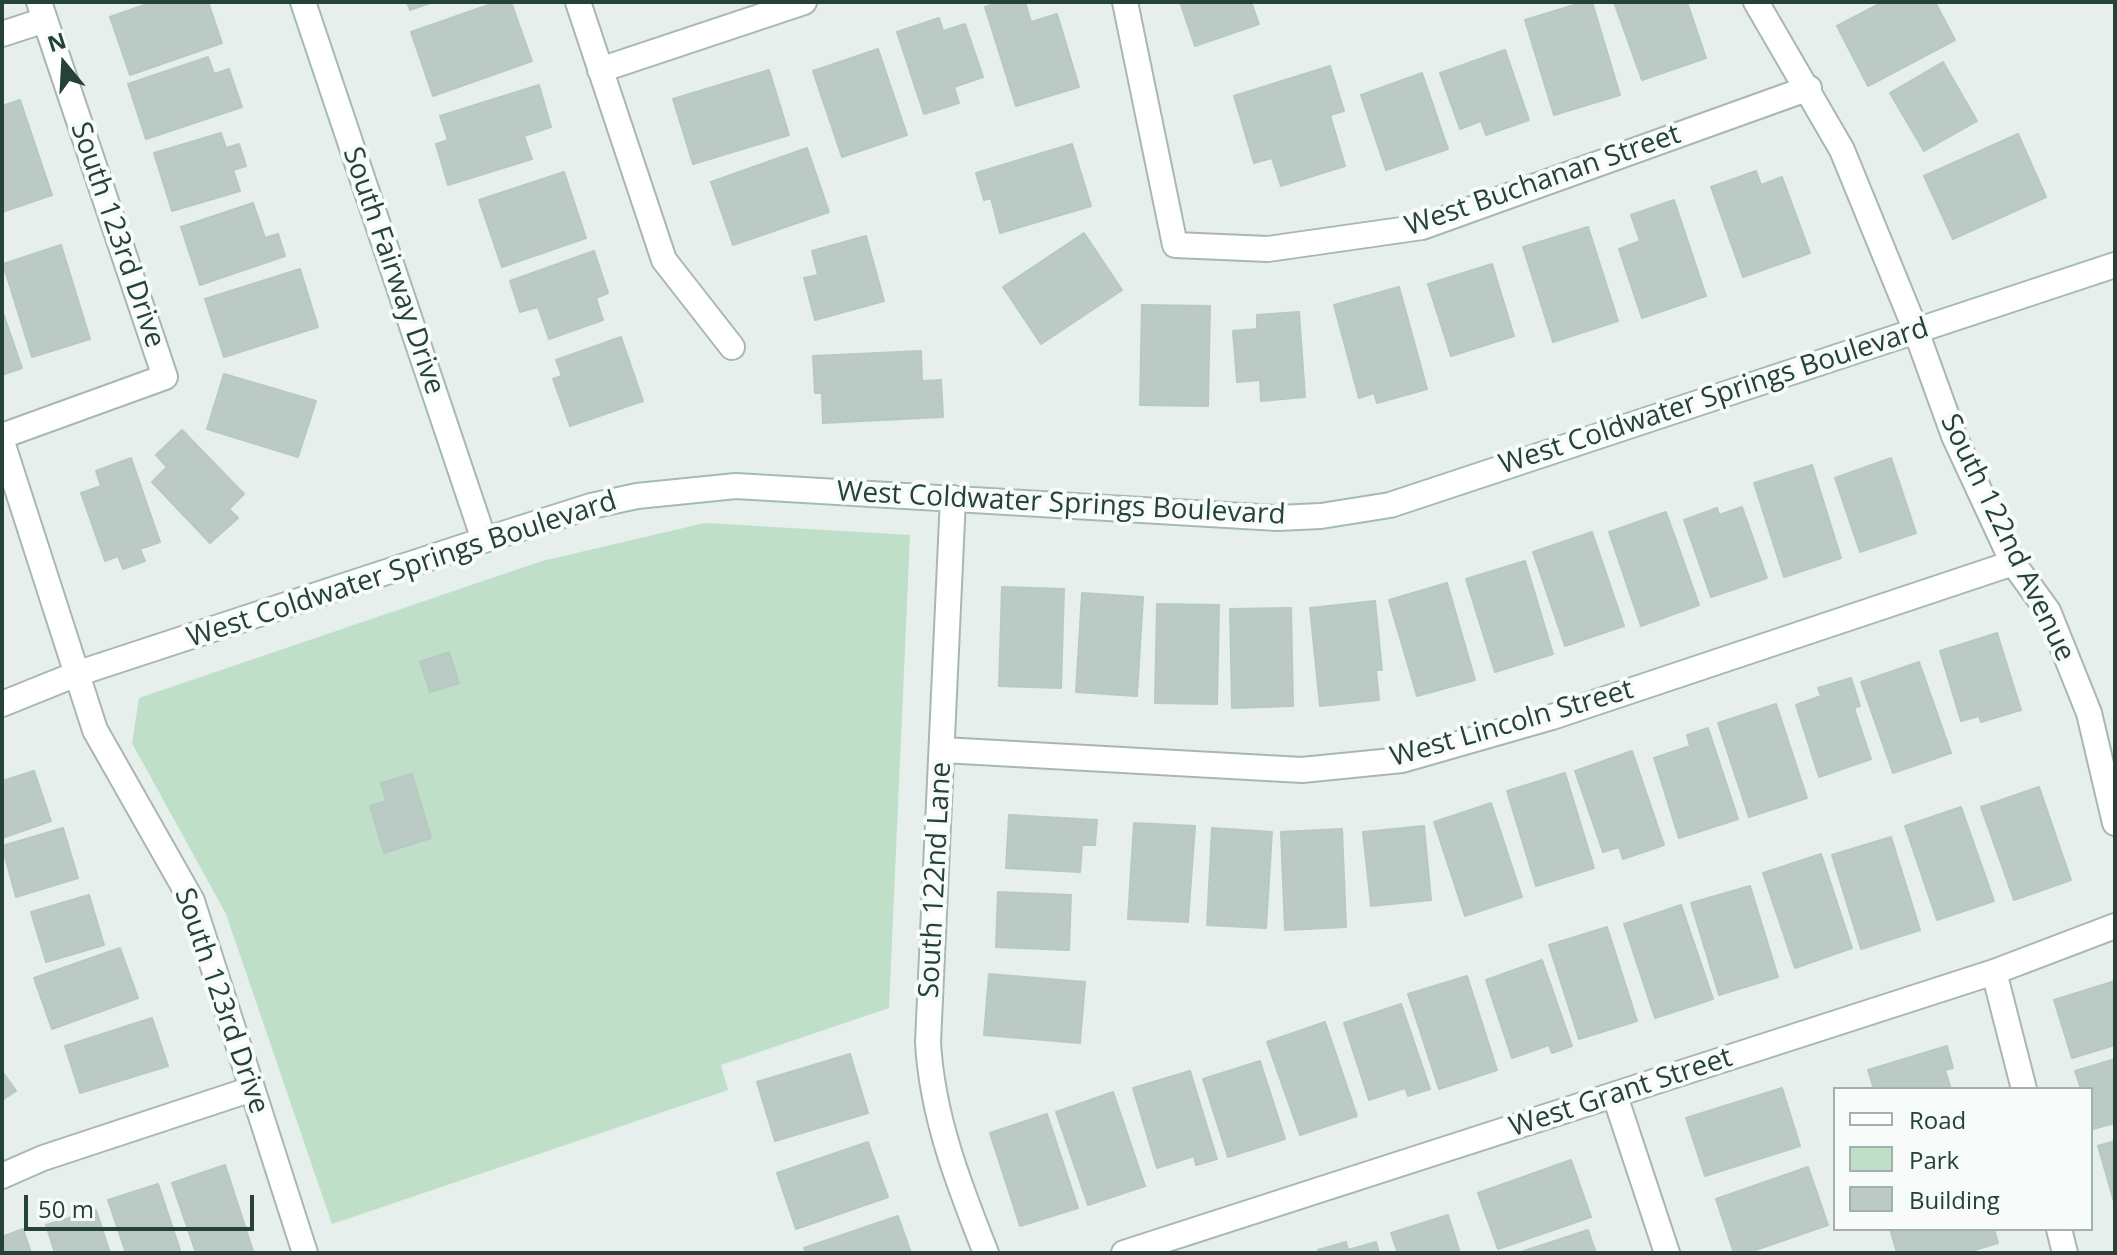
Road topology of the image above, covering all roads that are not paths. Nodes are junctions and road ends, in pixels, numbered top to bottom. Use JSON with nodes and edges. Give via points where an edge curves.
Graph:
{"nodes":[{"id":1,"x":303,"y":2,"type":"edge"},
{"id":2,"x":578,"y":2,"type":"edge"},
{"id":3,"x":804,"y":2,"type":"edge"},
{"id":4,"x":1125,"y":2,"type":"edge"},
{"id":5,"x":1756,"y":2,"type":"edge"},
{"id":6,"x":42,"y":11,"type":"edge"},
{"id":7,"x":2,"y":34,"type":"edge"},
{"id":8,"x":600,"y":70,"type":"junction"},
{"id":9,"x":1809,"y":88,"type":"junction"},
{"id":10,"x":2115,"y":265,"type":"edge"},
{"id":11,"x":1916,"y":331,"type":"junction"},
{"id":12,"x":732,"y":347,"type":"dead end"},
{"id":13,"x":2,"y":436,"type":"edge"},
{"id":14,"x":2,"y":442,"type":"edge"},
{"id":15,"x":953,"y":498,"type":"junction"},
{"id":16,"x":484,"y":540,"type":"junction"},
{"id":17,"x":2013,"y":563,"type":"junction"},
{"id":18,"x":79,"y":673,"type":"junction"},
{"id":19,"x":2,"y":704,"type":"edge"},
{"id":20,"x":943,"y":750,"type":"junction"},
{"id":21,"x":2115,"y":823,"type":"edge"},
{"id":22,"x":2115,"y":926,"type":"edge"},
{"id":23,"x":1994,"y":972,"type":"junction"},
{"id":24,"x":2023,"y":1087,"type":"edge"},
{"id":25,"x":252,"y":1089,"type":"junction"},
{"id":26,"x":1615,"y":1096,"type":"junction"},
{"id":27,"x":2,"y":1176,"type":"edge"},
{"id":28,"x":2060,"y":1231,"type":"edge"},
{"id":29,"x":305,"y":1253,"type":"edge"},
{"id":30,"x":986,"y":1253,"type":"edge"},
{"id":31,"x":1124,"y":1253,"type":"edge"},
{"id":32,"x":1667,"y":1253,"type":"edge"},
{"id":33,"x":2065,"y":1253,"type":"edge"}],
"edges":[{"from":1,"to":16,"type":"street","name":"South Fairway Drive"},
{"from":2,"to":8,"type":"street"},
{"from":3,"to":8,"type":"street"},
{"from":4,"to":9,"type":"street","name":"West Buchanan Street","via":[[1175,245],[1268,249],[1422,227]]},
{"from":5,"to":9,"type":"street","name":"South 122nd Avenue"},
{"from":6,"to":7,"type":"street"},
{"from":6,"to":13,"type":"street","name":"South 123rd Drive","via":[[165,377]]},
{"from":8,"to":12,"type":"street","via":[[664,260]]},
{"from":9,"to":11,"type":"street","name":"South 122nd Avenue","via":[[1842,150]]},
{"from":10,"to":11,"type":"street","name":"West Coldwater Springs Boulevard"},
{"from":11,"to":15,"type":"street","name":"West Coldwater Springs Boulevard","via":[[1377,507],[1277,518]]},
{"from":11,"to":17,"type":"street","name":"South 122nd Avenue","via":[[1954,436]]},
{"from":14,"to":18,"type":"street","name":"South 123rd Drive"},
{"from":15,"to":16,"type":"street","name":"West Coldwater Springs Boulevard","via":[[699,488],[591,506]]},
{"from":15,"to":20,"type":"street","name":"South 122nd Lane"},
{"from":16,"to":18,"type":"street","name":"West Coldwater Springs Boulevard"},
{"from":17,"to":20,"type":"street","name":"West Lincoln Street","via":[[1552,717],[1402,760],[1302,770]]},
{"from":17,"to":21,"type":"street","name":"South 122nd Avenue","via":[[2048,611],[2089,713]]},
{"from":18,"to":19,"type":"street","name":"West Coldwater Springs Boulevard"},
{"from":18,"to":25,"type":"street","name":"South 123rd Drive","via":[[95,730],[192,901]]},
{"from":20,"to":30,"type":"street","name":"South 122nd Lane","via":[[930,1087]]},
{"from":22,"to":23,"type":"street","name":"West Grant Street"},
{"from":23,"to":24,"type":"street"},
{"from":23,"to":26,"type":"street","name":"West Grant Street"},
{"from":25,"to":27,"type":"street"},
{"from":25,"to":29,"type":"street","name":"South 123rd Drive"},
{"from":26,"to":31,"type":"street","name":"West Grant Street"},
{"from":26,"to":32,"type":"street"},
{"from":28,"to":33,"type":"street"}]}
